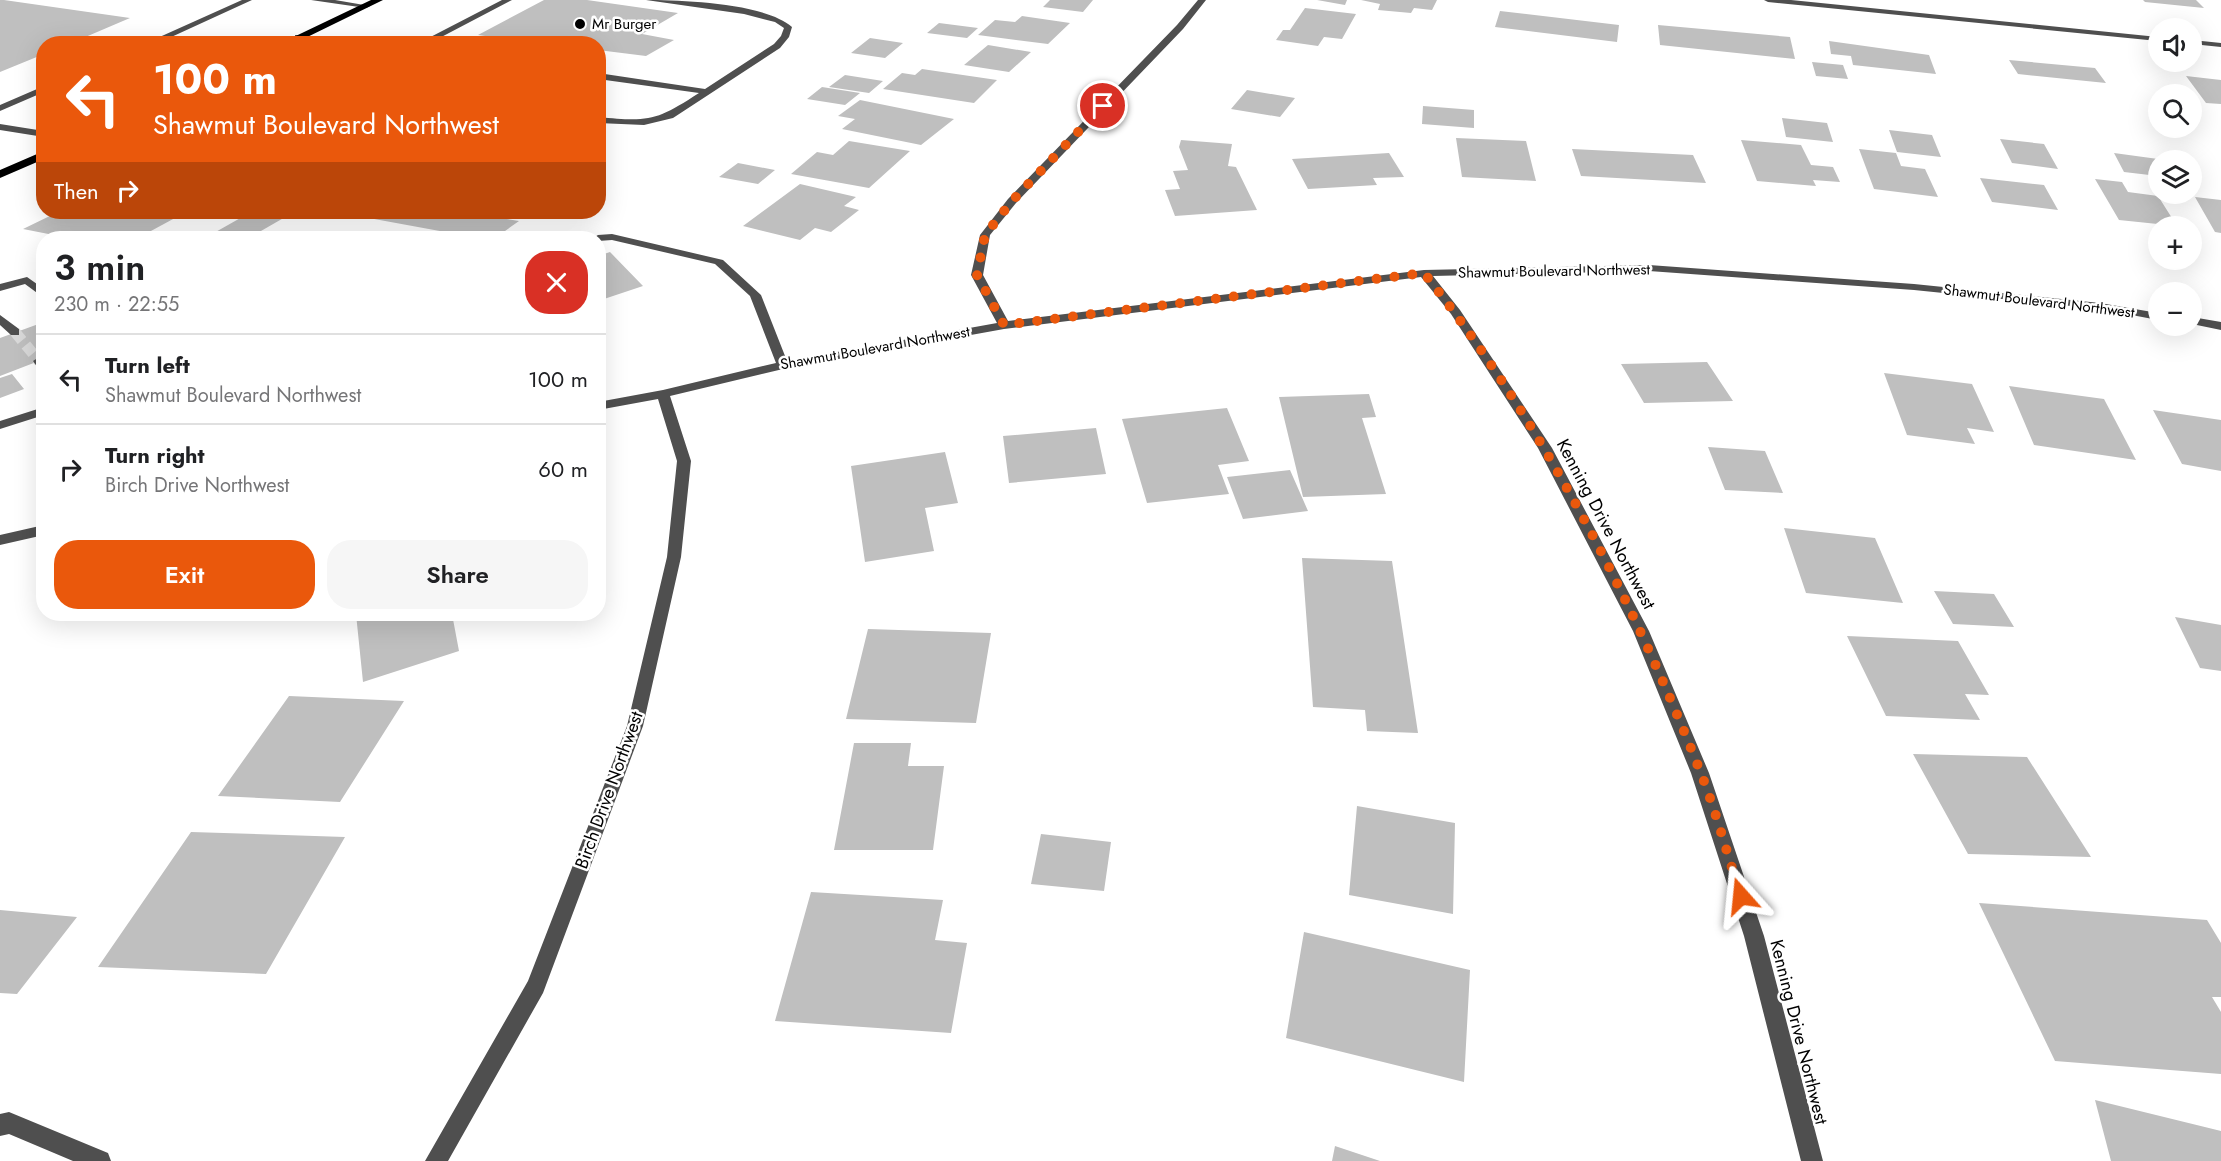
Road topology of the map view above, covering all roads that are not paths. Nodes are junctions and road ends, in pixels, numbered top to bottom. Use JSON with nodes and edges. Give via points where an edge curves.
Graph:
{"nodes":[{"id":1,"x":248,"y":0,"type":"edge"},
{"id":2,"x":315,"y":0,"type":"edge"},
{"id":3,"x":378,"y":0,"type":"edge"},
{"id":4,"x":508,"y":0,"type":"edge"},
{"id":5,"x":650,"y":0,"type":"edge"},
{"id":6,"x":1202,"y":0,"type":"edge"},
{"id":7,"x":1768,"y":0,"type":"edge"},
{"id":8,"x":366,"y":6,"type":"junction"},
{"id":9,"x":166,"y":36,"type":"edge"},
{"id":10,"x":300,"y":36,"type":"edge"},
{"id":11,"x":437,"y":36,"type":"edge"},
{"id":12,"x":2148,"y":38,"type":"edge"},
{"id":13,"x":2202,"y":43,"type":"edge"},
{"id":14,"x":2221,"y":45,"type":"edge"},
{"id":15,"x":606,"y":77,"type":"edge"},
{"id":16,"x":36,"y":92,"type":"edge"},
{"id":17,"x":708,"y":93,"type":"junction"},
{"id":18,"x":0,"y":108,"type":"edge"},
{"id":19,"x":606,"y":121,"type":"edge"},
{"id":20,"x":0,"y":127,"type":"edge"},
{"id":21,"x":36,"y":133,"type":"edge"},
{"id":22,"x":36,"y":158,"type":"edge"},
{"id":23,"x":0,"y":174,"type":"edge"},
{"id":24,"x":606,"y":237,"type":"edge"},
{"id":25,"x":1424,"y":273,"type":"junction"},
{"id":26,"x":0,"y":288,"type":"edge"},
{"id":27,"x":36,"y":288,"type":"edge"},
{"id":28,"x":2148,"y":314,"type":"edge"},
{"id":29,"x":0,"y":319,"type":"edge"},
{"id":30,"x":2202,"y":323,"type":"edge"},
{"id":31,"x":1004,"y":325,"type":"junction"},
{"id":32,"x":2221,"y":326,"type":"edge"},
{"id":33,"x":15,"y":333,"type":"tunnel mouth"},
{"id":34,"x":783,"y":365,"type":"junction"},
{"id":35,"x":663,"y":393,"type":"junction"},
{"id":36,"x":606,"y":404,"type":"edge"},
{"id":37,"x":36,"y":414,"type":"edge"},
{"id":38,"x":0,"y":425,"type":"edge"},
{"id":39,"x":36,"y":532,"type":"edge"},
{"id":40,"x":0,"y":540,"type":"edge"},
{"id":41,"x":0,"y":1125,"type":"edge"},
{"id":42,"x":100,"y":1161,"type":"edge"},
{"id":43,"x":436,"y":1161,"type":"edge"},
{"id":44,"x":1812,"y":1161,"type":"edge"}],
"edges":[{"from":1,"to":9,"type":"street"},
{"from":2,"to":8,"type":"street"},
{"from":3,"to":8,"type":"highway"},
{"from":4,"to":11,"type":"street"},
{"from":5,"to":17,"type":"street","via":[[758,15],[788,27],[777,46]]},
{"from":6,"to":31,"type":"street","via":[[1012,201],[985,235],[977,275]]},
{"from":7,"to":12,"type":"street"},
{"from":8,"to":10,"type":"highway"},
{"from":13,"to":14,"type":"street"},
{"from":15,"to":17,"type":"street"},
{"from":16,"to":18,"type":"street"},
{"from":17,"to":19,"type":"street","via":[[659,121]]},
{"from":20,"to":21,"type":"street"},
{"from":22,"to":23,"type":"highway"},
{"from":24,"to":34,"type":"street","via":[[719,262],[755,295]]},
{"from":25,"to":28,"type":"street","name":"Shawmut Boulevard Northwest","via":[[1649,268],[1914,286]]},
{"from":25,"to":31,"type":"street","name":"Shawmut Boulevard Northwest"},
{"from":25,"to":44,"type":"street","name":"Kenning Drive Northwest","via":[[1456,312],[1545,448],[1641,631],[1700,773],[1754,936]]},
{"from":26,"to":27,"type":"street","via":[[27,280]]},
{"from":29,"to":33,"type":"street"},
{"from":30,"to":32,"type":"street"},
{"from":31,"to":34,"type":"street","name":"Shawmut Boulevard Northwest"},
{"from":34,"to":35,"type":"street","name":"Shawmut Boulevard Northwest"},
{"from":35,"to":36,"type":"street","name":"Shawmut Boulevard Northwest"},
{"from":35,"to":43,"type":"street","name":"Birch Drive Northwest","via":[[684,461],[674,557],[635,726],[536,986]]},
{"from":37,"to":38,"type":"street"},
{"from":39,"to":40,"type":"street"},
{"from":41,"to":42,"type":"street","via":[[9,1123]]}]}
